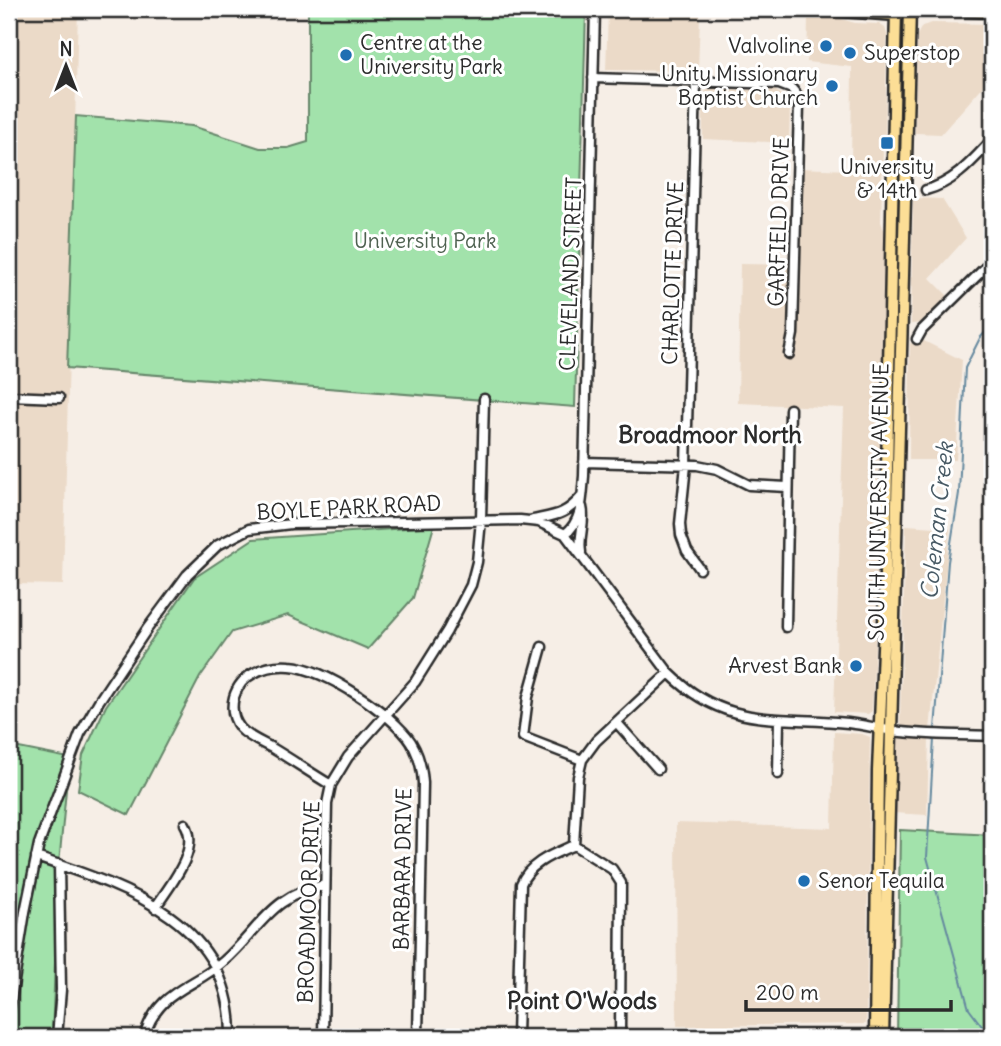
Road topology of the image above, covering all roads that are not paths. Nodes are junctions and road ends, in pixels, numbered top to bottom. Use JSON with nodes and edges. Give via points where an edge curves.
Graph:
{"nodes":[{"id":1,"x":595,"y":9,"type":"edge"},
{"id":2,"x":816,"y":9,"type":"edge"},
{"id":3,"x":910,"y":9,"type":"edge"},
{"id":4,"x":942,"y":9,"type":"edge"},
{"id":5,"x":896,"y":12,"type":"edge"},
{"id":6,"x":992,"y":12,"type":"edge"},
{"id":7,"x":593,"y":78,"type":"junction"},
{"id":8,"x":696,"y":82,"type":"junction"},
{"id":9,"x":992,"y":140,"type":"edge"},
{"id":10,"x":926,"y":190,"type":"dead end"},
{"id":11,"x":992,"y":261,"type":"edge"},
{"id":12,"x":917,"y":339,"type":"dead end"},
{"id":13,"x":789,"y":354,"type":"dead end"},
{"id":14,"x":9,"y":396,"type":"edge"},
{"id":15,"x":59,"y":398,"type":"dead end"},
{"id":16,"x":484,"y":399,"type":"dead end"},
{"id":17,"x":790,"y":409,"type":"dead end"},
{"id":18,"x":584,"y":462,"type":"junction"},
{"id":19,"x":686,"y":465,"type":"junction"},
{"id":20,"x":787,"y":487,"type":"junction"},
{"id":21,"x":582,"y":501,"type":"junction"},
{"id":22,"x":481,"y":520,"type":"junction"},
{"id":23,"x":530,"y":520,"type":"junction"},
{"id":24,"x":565,"y":534,"type":"junction"},
{"id":25,"x":583,"y":558,"type":"junction"},
{"id":26,"x":700,"y":569,"type":"dead end"},
{"id":27,"x":786,"y":627,"type":"dead end"},
{"id":28,"x":542,"y":647,"type":"dead end"},
{"id":29,"x":669,"y":673,"type":"junction"},
{"id":30,"x":385,"y":715,"type":"junction"},
{"id":31,"x":779,"y":720,"type":"junction"},
{"id":32,"x":617,"y":723,"type":"junction"},
{"id":33,"x":885,"y":730,"type":"junction"},
{"id":34,"x":992,"y":736,"type":"edge"},
{"id":35,"x":582,"y":760,"type":"junction"},
{"id":36,"x":658,"y":769,"type":"dead end"},
{"id":37,"x":778,"y":774,"type":"dead end"},
{"id":38,"x":331,"y":785,"type":"junction"},
{"id":39,"x":185,"y":824,"type":"dead end"},
{"id":40,"x":574,"y":845,"type":"junction"},
{"id":41,"x":36,"y":857,"type":"junction"},
{"id":42,"x":60,"y":864,"type":"junction"},
{"id":43,"x":325,"y":884,"type":"junction"},
{"id":44,"x":155,"y":908,"type":"junction"},
{"id":45,"x":215,"y":966,"type":"junction"},
{"id":46,"x":9,"y":1012,"type":"edge"},
{"id":47,"x":57,"y":1037,"type":"edge"},
{"id":48,"x":144,"y":1037,"type":"edge"},
{"id":49,"x":231,"y":1037,"type":"edge"},
{"id":50,"x":323,"y":1037,"type":"edge"},
{"id":51,"x":418,"y":1037,"type":"edge"},
{"id":52,"x":517,"y":1037,"type":"edge"},
{"id":53,"x":620,"y":1037,"type":"edge"},
{"id":54,"x":874,"y":1037,"type":"edge"},
{"id":55,"x":883,"y":1037,"type":"edge"}],
"edges":[{"from":1,"to":7,"type":"street","name":"CLEVELAND STREET"},
{"from":2,"to":5,"type":"main road"},
{"from":3,"to":5,"type":"main road"},
{"from":3,"to":33,"type":"main road","name":"SOUTH UNIVERSITY AVENUE","via":[[897,571]]},
{"from":4,"to":6,"type":"main road"},
{"from":5,"to":33,"type":"main road","name":"SOUTH UNIVERSITY AVENUE"},
{"from":7,"to":8,"type":"street"},
{"from":7,"to":18,"type":"street","name":"CLEVELAND STREET"},
{"from":8,"to":13,"type":"street","name":"GARFIELD DRIVE","via":[[779,84],[795,92],[799,104],[798,168]]},
{"from":8,"to":19,"type":"street","name":"CHARLOTTE DRIVE"},
{"from":9,"to":10,"type":"street","via":[[956,176]]},
{"from":11,"to":12,"type":"street","via":[[919,329]]},
{"from":14,"to":15,"type":"street"},
{"from":16,"to":22,"type":"street","name":"BROADMOOR DRIVE"},
{"from":17,"to":20,"type":"street"},
{"from":18,"to":19,"type":"street"},
{"from":18,"to":21,"type":"street","name":"CLEVELAND STREET"},
{"from":19,"to":20,"type":"street","via":[[717,469],[749,485]]},
{"from":19,"to":26,"type":"street","name":"CHARLOTTE DRIVE","via":[[681,535]]},
{"from":20,"to":27,"type":"street"},
{"from":21,"to":23,"type":"street","via":[[561,514]]},
{"from":21,"to":24,"type":"street","name":"CLEVELAND STREET","via":[[571,530]]},
{"from":21,"to":25,"type":"street","via":[[579,542]]},
{"from":22,"to":23,"type":"street","name":"BOYLE PARK ROAD"},
{"from":22,"to":30,"type":"street","name":"BROADMOOR DRIVE","via":[[477,562],[464,601],[415,682]]},
{"from":22,"to":41,"type":"street","name":"BOYLE PARK ROAD","via":[[291,524],[249,529],[218,544],[187,575],[99,701],[69,758]]},
{"from":23,"to":24,"type":"street","name":"BOYLE PARK ROAD"},
{"from":24,"to":25,"type":"street"},
{"from":25,"to":29,"type":"street"},
{"from":28,"to":35,"type":"street","via":[[523,737]]},
{"from":29,"to":31,"type":"street","via":[[716,708]]},
{"from":29,"to":32,"type":"street"},
{"from":30,"to":38,"type":"street","name":"BROADMOOR DRIVE","via":[[348,757]]},
{"from":30,"to":38,"type":"street","name":"BARBARA DRIVE","via":[[351,691],[301,667],[264,668],[239,685],[233,706],[240,727]]},
{"from":30,"to":51,"type":"street","name":"BARBARA DRIVE","via":[[411,742],[422,769]]},
{"from":31,"to":33,"type":"street"},
{"from":31,"to":37,"type":"street"},
{"from":32,"to":35,"type":"street"},
{"from":32,"to":36,"type":"street"},
{"from":33,"to":34,"type":"street"},
{"from":33,"to":54,"type":"main road","name":"SOUTH UNIVERSITY AVENUE"},
{"from":33,"to":55,"type":"main road","name":"SOUTH UNIVERSITY AVENUE"},
{"from":35,"to":40,"type":"street"},
{"from":38,"to":43,"type":"street","name":"BROADMOOR DRIVE"},
{"from":39,"to":44,"type":"street","via":[[190,842],[183,862]]},
{"from":40,"to":52,"type":"street","via":[[536,864],[521,884]]},
{"from":40,"to":53,"type":"street","via":[[612,869],[621,883]]},
{"from":41,"to":42,"type":"street"},
{"from":41,"to":46,"type":"street","name":"BOYLE PARK ROAD"},
{"from":42,"to":44,"type":"street"},
{"from":42,"to":47,"type":"street"},
{"from":43,"to":45,"type":"street","via":[[281,901]]},
{"from":43,"to":50,"type":"street","name":"BROADMOOR DRIVE"},
{"from":44,"to":45,"type":"street","via":[[193,935]]},
{"from":45,"to":48,"type":"street","via":[[169,997]]},
{"from":45,"to":49,"type":"street","via":[[225,990]]}]}
